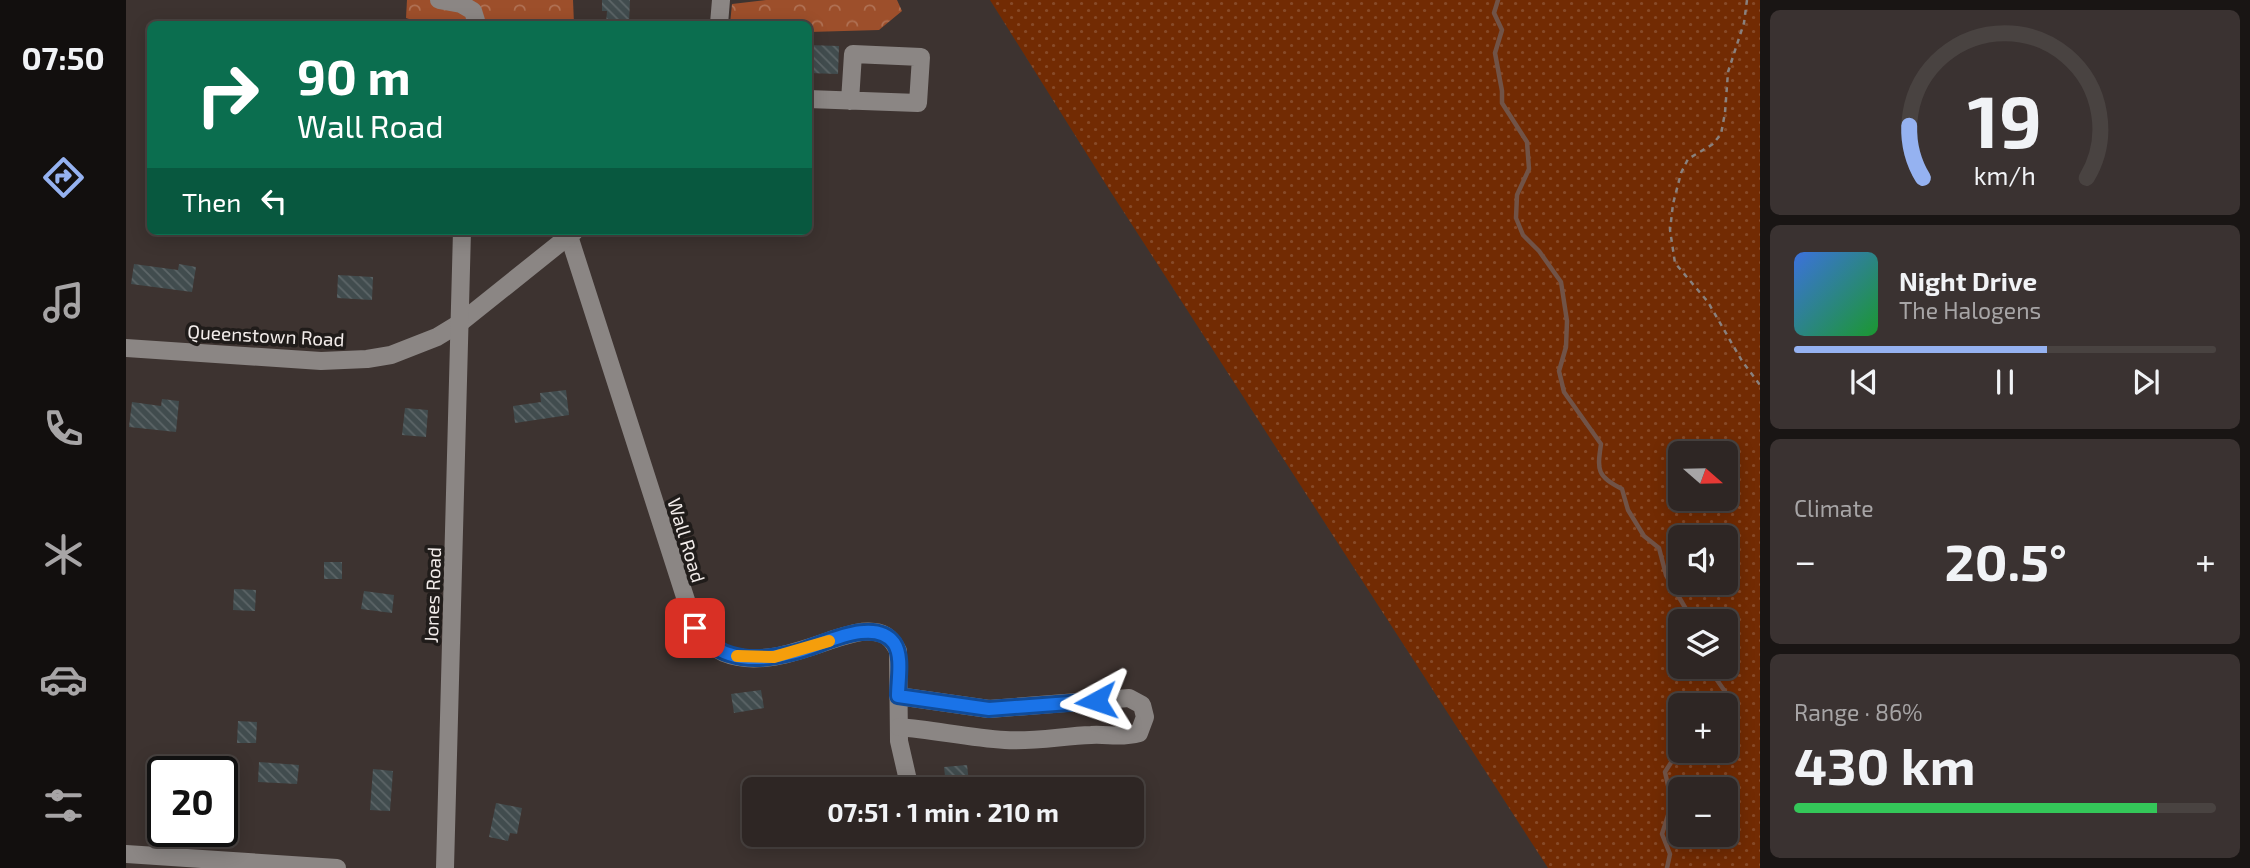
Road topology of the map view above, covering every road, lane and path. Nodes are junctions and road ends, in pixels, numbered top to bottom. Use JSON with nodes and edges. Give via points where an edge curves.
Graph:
{"nodes":[{"id":1,"x":439,"y":0,"type":"edge"},
{"id":2,"x":721,"y":0,"type":"edge"},
{"id":3,"x":1747,"y":0,"type":"edge"},
{"id":4,"x":476,"y":21,"type":"edge"},
{"id":5,"x":719,"y":21,"type":"edge"},
{"id":6,"x":812,"y":99,"type":"edge"},
{"id":7,"x":850,"y":101,"type":"junction"},
{"id":8,"x":462,"y":235,"type":"edge"},
{"id":9,"x":570,"y":235,"type":"edge"},
{"id":10,"x":573,"y":235,"type":"edge"},
{"id":11,"x":460,"y":323,"type":"junction"},
{"id":12,"x":126,"y":348,"type":"edge"},
{"id":13,"x":1760,"y":385,"type":"edge"},
{"id":14,"x":898,"y":696,"type":"junction"},
{"id":15,"x":899,"y":727,"type":"junction"},
{"id":16,"x":907,"y":777,"type":"edge"},
{"id":17,"x":126,"y":854,"type":"edge"},
{"id":18,"x":337,"y":868,"type":"edge"},
{"id":19,"x":446,"y":868,"type":"edge"}],
"edges":[{"from":1,"to":4,"type":"street","via":[[473,10]]},
{"from":2,"to":5,"type":"street"},
{"from":3,"to":13,"type":"path","via":[[1728,72],[1721,134],[1688,159],[1670,230],[1675,263],[1708,302]]},
{"from":6,"to":7,"type":"street"},
{"from":7,"to":7,"type":"street","via":[[918,103],[921,57],[853,54]]},
{"from":8,"to":11,"type":"street","name":"Jones Road"},
{"from":9,"to":11,"type":"street","name":"Queenstown Road"},
{"from":10,"to":14,"type":"street","name":"Wall Road","via":[[695,628],[727,654],[756,658],[862,632],[885,635],[898,652]]},
{"from":11,"to":12,"type":"street","name":"Queenstown Road","via":[[413,348],[368,359],[321,361]]},
{"from":11,"to":19,"type":"street","name":"Jones Road"},
{"from":14,"to":15,"type":"street","name":"Wall Road"},
{"from":14,"to":15,"type":"street","via":[[989,709],[1129,698],[1142,705],[1145,717],[1139,733],[1126,737],[1006,740]]},
{"from":15,"to":16,"type":"street","name":"Wall Road"},
{"from":17,"to":18,"type":"street"}]}
